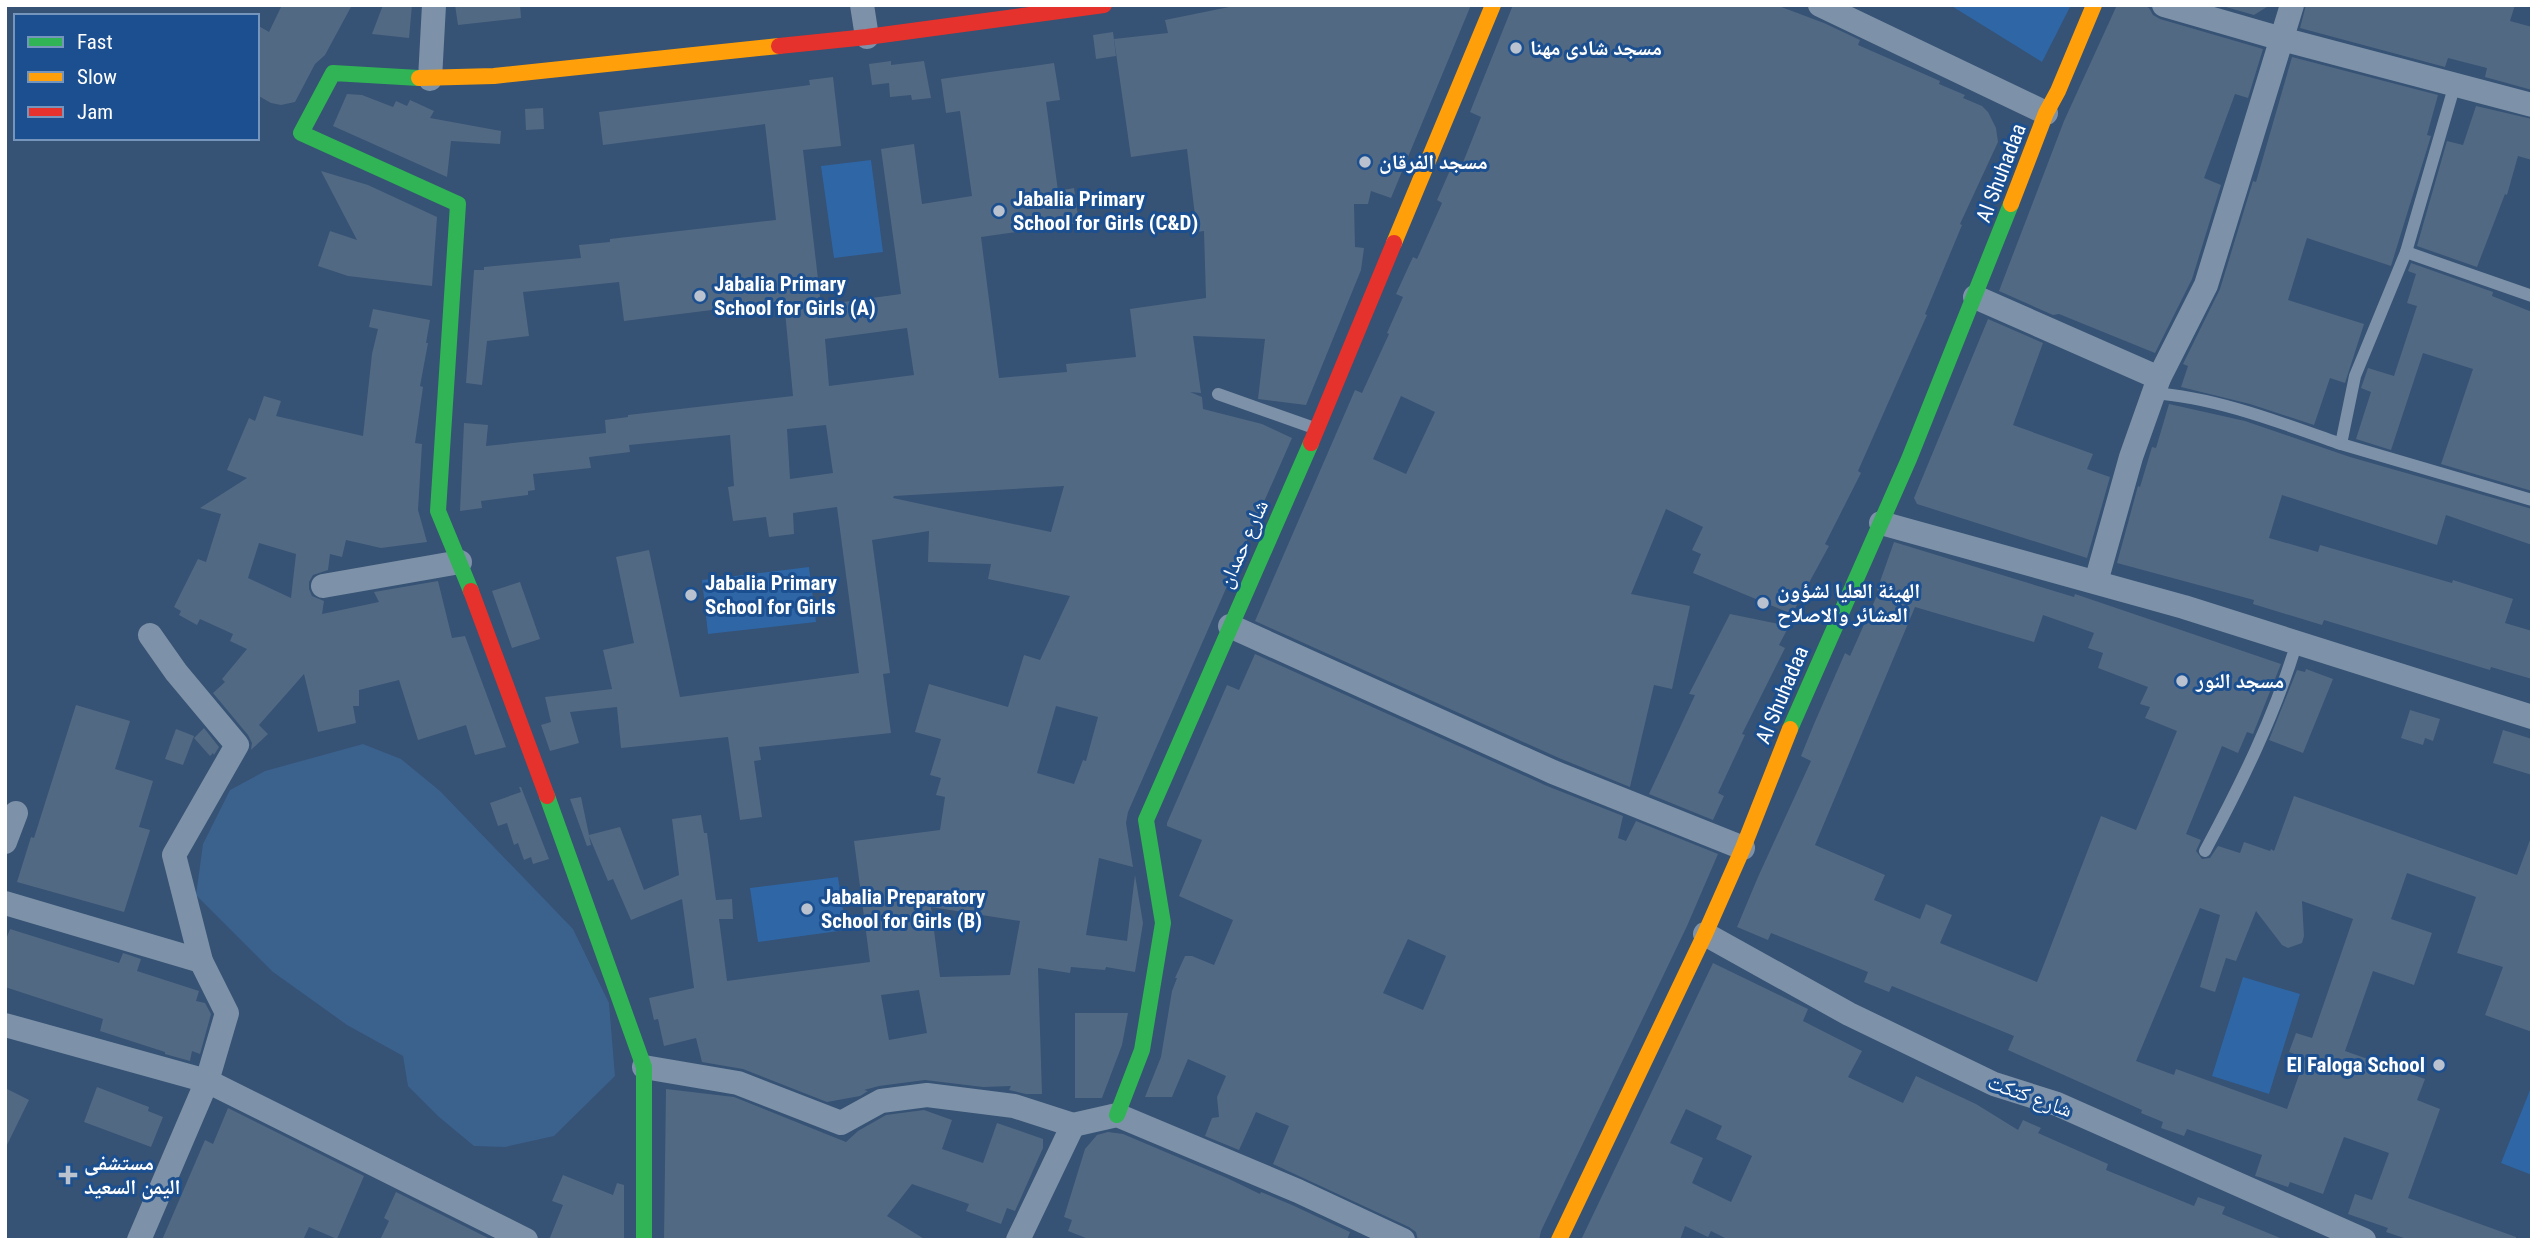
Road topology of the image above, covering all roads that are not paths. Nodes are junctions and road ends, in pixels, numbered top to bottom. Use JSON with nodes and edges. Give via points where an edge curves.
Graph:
{"nodes":[{"id":1,"x":434,"y":5,"type":"edge"},
{"id":2,"x":862,"y":5,"type":"edge"},
{"id":3,"x":1104,"y":5,"type":"edge"},
{"id":4,"x":1493,"y":5,"type":"edge"},
{"id":5,"x":1820,"y":5,"type":"edge"},
{"id":6,"x":2094,"y":5,"type":"edge"},
{"id":7,"x":2164,"y":5,"type":"edge"},
{"id":8,"x":2292,"y":5,"type":"edge"},
{"id":9,"x":1010,"y":11,"type":"edge"},
{"id":10,"x":867,"y":37,"type":"junction"},
{"id":11,"x":2282,"y":39,"type":"junction"},
{"id":12,"x":430,"y":79,"type":"junction"},
{"id":13,"x":2455,"y":84,"type":"junction"},
{"id":14,"x":2532,"y":105,"type":"edge"},
{"id":15,"x":2046,"y":113,"type":"junction"},
{"id":16,"x":2406,"y":252,"type":"junction"},
{"id":17,"x":2532,"y":296,"type":"edge"},
{"id":18,"x":1975,"y":297,"type":"junction"},
{"id":19,"x":2155,"y":386,"type":"junction"},
{"id":20,"x":1218,"y":394,"type":"dead end"},
{"id":21,"x":1317,"y":430,"type":"junction"},
{"id":22,"x":2341,"y":444,"type":"junction"},
{"id":23,"x":2532,"y":500,"type":"edge"},
{"id":24,"x":1881,"y":523,"type":"junction"},
{"id":25,"x":460,"y":562,"type":"junction"},
{"id":26,"x":2095,"y":582,"type":"junction"},
{"id":27,"x":323,"y":586,"type":"dead end"},
{"id":28,"x":1230,"y":626,"type":"junction"},
{"id":29,"x":150,"y":635,"type":"dead end"},
{"id":30,"x":2297,"y":642,"type":"junction"},
{"id":31,"x":2532,"y":717,"type":"edge"},
{"id":32,"x":16,"y":813,"type":"dead end"},
{"id":33,"x":5,"y":842,"type":"edge"},
{"id":34,"x":1743,"y":848,"type":"junction"},
{"id":35,"x":2205,"y":851,"type":"dead end"},
{"id":36,"x":5,"y":903,"type":"edge"},
{"id":37,"x":1705,"y":934,"type":"junction"},
{"id":38,"x":201,"y":961,"type":"junction"},
{"id":39,"x":5,"y":1025,"type":"edge"},
{"id":40,"x":644,"y":1067,"type":"junction"},
{"id":41,"x":207,"y":1081,"type":"junction"},
{"id":42,"x":1117,"y":1115,"type":"junction"},
{"id":43,"x":1073,"y":1125,"type":"junction"},
{"id":44,"x":139,"y":1240,"type":"edge"},
{"id":45,"x":526,"y":1240,"type":"edge"},
{"id":46,"x":644,"y":1240,"type":"edge"},
{"id":47,"x":1018,"y":1240,"type":"edge"},
{"id":48,"x":1403,"y":1240,"type":"edge"},
{"id":49,"x":1559,"y":1240,"type":"edge"},
{"id":50,"x":2364,"y":1240,"type":"edge"}],
"edges":[{"from":1,"to":12,"type":"street"},
{"from":2,"to":10,"type":"street"},
{"from":3,"to":9,"type":"street"},
{"from":4,"to":21,"type":"street","name":"شارع حمدان"},
{"from":5,"to":15,"type":"street"},
{"from":6,"to":15,"type":"street","name":"Al Shuhadaa"},
{"from":7,"to":11,"type":"street"},
{"from":8,"to":11,"type":"street"},
{"from":9,"to":10,"type":"street"},
{"from":10,"to":12,"type":"street"},
{"from":11,"to":13,"type":"street"},
{"from":11,"to":19,"type":"street","via":[[2206,285]]},
{"from":12,"to":25,"type":"street","via":[[332,73],[301,133],[458,204],[438,511]]},
{"from":13,"to":14,"type":"street"},
{"from":13,"to":16,"type":"lane"},
{"from":15,"to":18,"type":"street","name":"Al Shuhadaa"},
{"from":16,"to":17,"type":"lane"},
{"from":16,"to":22,"type":"lane","via":[[2355,376]]},
{"from":18,"to":19,"type":"street"},
{"from":18,"to":24,"type":"street","name":"Al Shuhadaa"},
{"from":19,"to":22,"type":"lane"},
{"from":19,"to":26,"type":"street"},
{"from":20,"to":21,"type":"lane"},
{"from":21,"to":28,"type":"street","name":"شارع حمدان"},
{"from":22,"to":23,"type":"lane"},
{"from":24,"to":26,"type":"street"},
{"from":24,"to":34,"type":"street","name":"Al Shuhadaa","via":[[1795,716]]},
{"from":25,"to":27,"type":"street"},
{"from":25,"to":40,"type":"street"},
{"from":26,"to":30,"type":"street"},
{"from":28,"to":34,"type":"street","via":[[1553,772]]},
{"from":28,"to":42,"type":"street","name":"شارع حمدان","via":[[1146,820],[1163,923],[1142,1050]]},
{"from":29,"to":38,"type":"street","via":[[237,745],[174,855]]},
{"from":30,"to":31,"type":"street"},
{"from":30,"to":35,"type":"lane","via":[[2284,686]]},
{"from":32,"to":33,"type":"street"},
{"from":34,"to":37,"type":"street","name":"Al Shuhadaa"},
{"from":36,"to":38,"type":"street"},
{"from":37,"to":49,"type":"street","name":"Al Shuhadaa"},
{"from":37,"to":50,"type":"street","name":"شارع كتكت","via":[[1849,1014],[1994,1084],[2057,1104]]},
{"from":38,"to":41,"type":"street","via":[[227,1013]]},
{"from":39,"to":41,"type":"street"},
{"from":40,"to":43,"type":"street","via":[[738,1083],[841,1123],[881,1101],[927,1095],[1014,1106]]},
{"from":40,"to":46,"type":"street"},
{"from":41,"to":44,"type":"street"},
{"from":41,"to":45,"type":"street"},
{"from":42,"to":43,"type":"street"},
{"from":42,"to":48,"type":"street"},
{"from":43,"to":47,"type":"street"}]}
